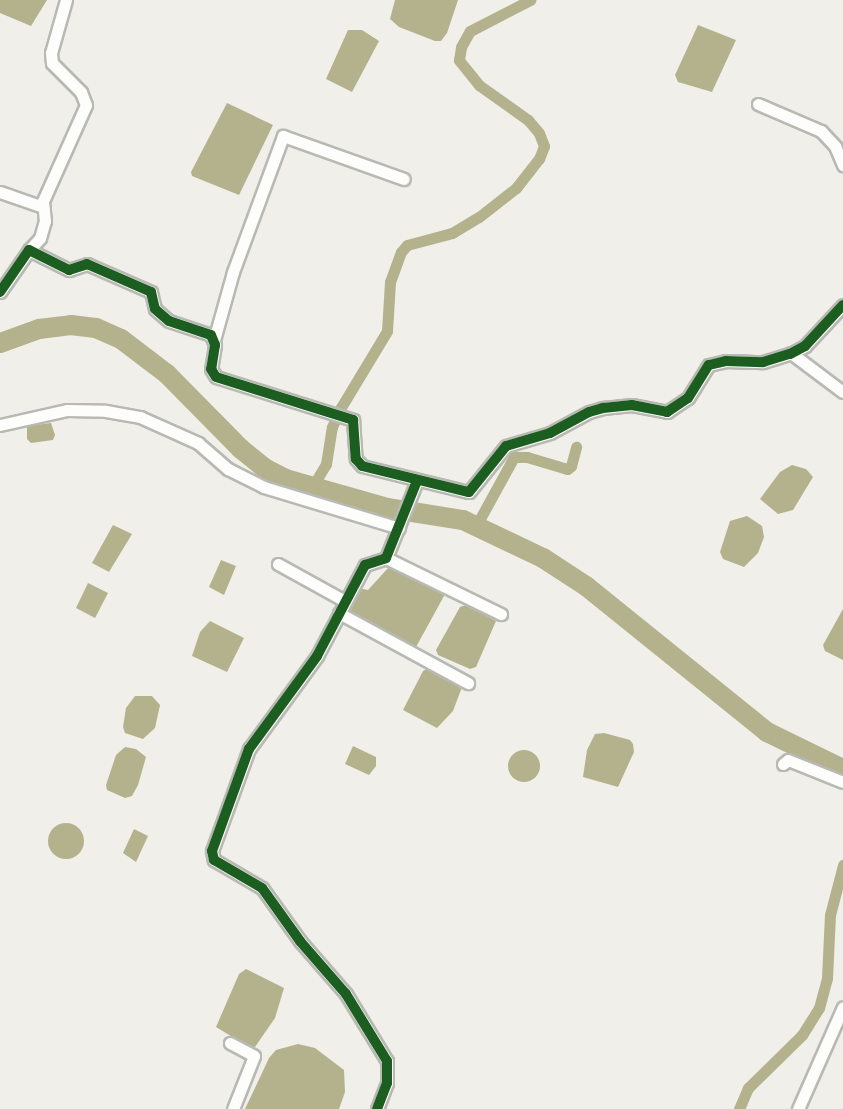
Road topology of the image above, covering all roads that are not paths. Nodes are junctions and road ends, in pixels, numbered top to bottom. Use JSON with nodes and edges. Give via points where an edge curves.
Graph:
{"nodes":[{"id":1,"x":66,"y":0,"type":"edge"},
{"id":2,"x":758,"y":104,"type":"dead end"},
{"id":3,"x":843,"y":165,"type":"edge"},
{"id":4,"x":404,"y":179,"type":"dead end"},
{"id":5,"x":0,"y":192,"type":"edge"},
{"id":6,"x":43,"y":207,"type":"junction"},
{"id":7,"x":29,"y":250,"type":"junction"},
{"id":8,"x":0,"y":292,"type":"edge"},
{"id":9,"x":843,"y":305,"type":"edge"},
{"id":10,"x":214,"y":340,"type":"junction"},
{"id":11,"x":791,"y":353,"type":"junction"},
{"id":12,"x":843,"y":392,"type":"edge"},
{"id":13,"x":0,"y":425,"type":"edge"},
{"id":14,"x":417,"y":481,"type":"junction"},
{"id":15,"x":400,"y":523,"type":"junction"},
{"id":16,"x":386,"y":558,"type":"junction"},
{"id":17,"x":278,"y":564,"type":"dead end"},
{"id":18,"x":345,"y":601,"type":"junction"},
{"id":19,"x":339,"y":613,"type":"junction"},
{"id":20,"x":501,"y":614,"type":"dead end"},
{"id":21,"x":468,"y":683,"type":"dead end"},
{"id":22,"x":783,"y":764,"type":"dead end"},
{"id":23,"x":843,"y":782,"type":"edge"},
{"id":24,"x":843,"y":1007,"type":"edge"},
{"id":25,"x":230,"y":1043,"type":"dead end"},
{"id":26,"x":233,"y":1109,"type":"edge"},
{"id":27,"x":377,"y":1109,"type":"edge"},
{"id":28,"x":798,"y":1109,"type":"edge"}],
"edges":[{"from":1,"to":6,"type":"street","via":[[52,63],[81,92],[86,105]]},
{"from":2,"to":3,"type":"street","via":[[821,131]]},
{"from":4,"to":10,"type":"street","via":[[283,136]]},
{"from":5,"to":6,"type":"street"},
{"from":6,"to":7,"type":"street","via":[[40,238]]},
{"from":7,"to":8,"type":"street"},
{"from":7,"to":10,"type":"street","via":[[69,270],[87,264],[145,289],[169,321]]},
{"from":9,"to":11,"type":"street","via":[[805,346]]},
{"from":10,"to":14,"type":"street","via":[[211,369],[216,377],[349,418],[357,431],[358,463]]},
{"from":11,"to":12,"type":"street"},
{"from":11,"to":14,"type":"street","via":[[763,362],[709,365],[688,398],[667,412],[632,405],[603,408],[550,433],[516,441],[496,454],[469,492]]},
{"from":13,"to":15,"type":"street","via":[[67,410],[140,417],[198,443],[228,469],[264,487]]},
{"from":14,"to":15,"type":"street"},
{"from":15,"to":16,"type":"street"},
{"from":16,"to":18,"type":"street","via":[[365,565]]},
{"from":16,"to":20,"type":"street"},
{"from":17,"to":18,"type":"street"},
{"from":18,"to":19,"type":"street"},
{"from":19,"to":21,"type":"street"},
{"from":19,"to":27,"type":"street","via":[[317,656],[249,749],[212,856],[262,888],[346,994],[387,1061],[387,1083]]},
{"from":22,"to":23,"type":"street","via":[[788,760]]},
{"from":24,"to":28,"type":"street"},
{"from":25,"to":26,"type":"street","via":[[254,1056]]}]}
